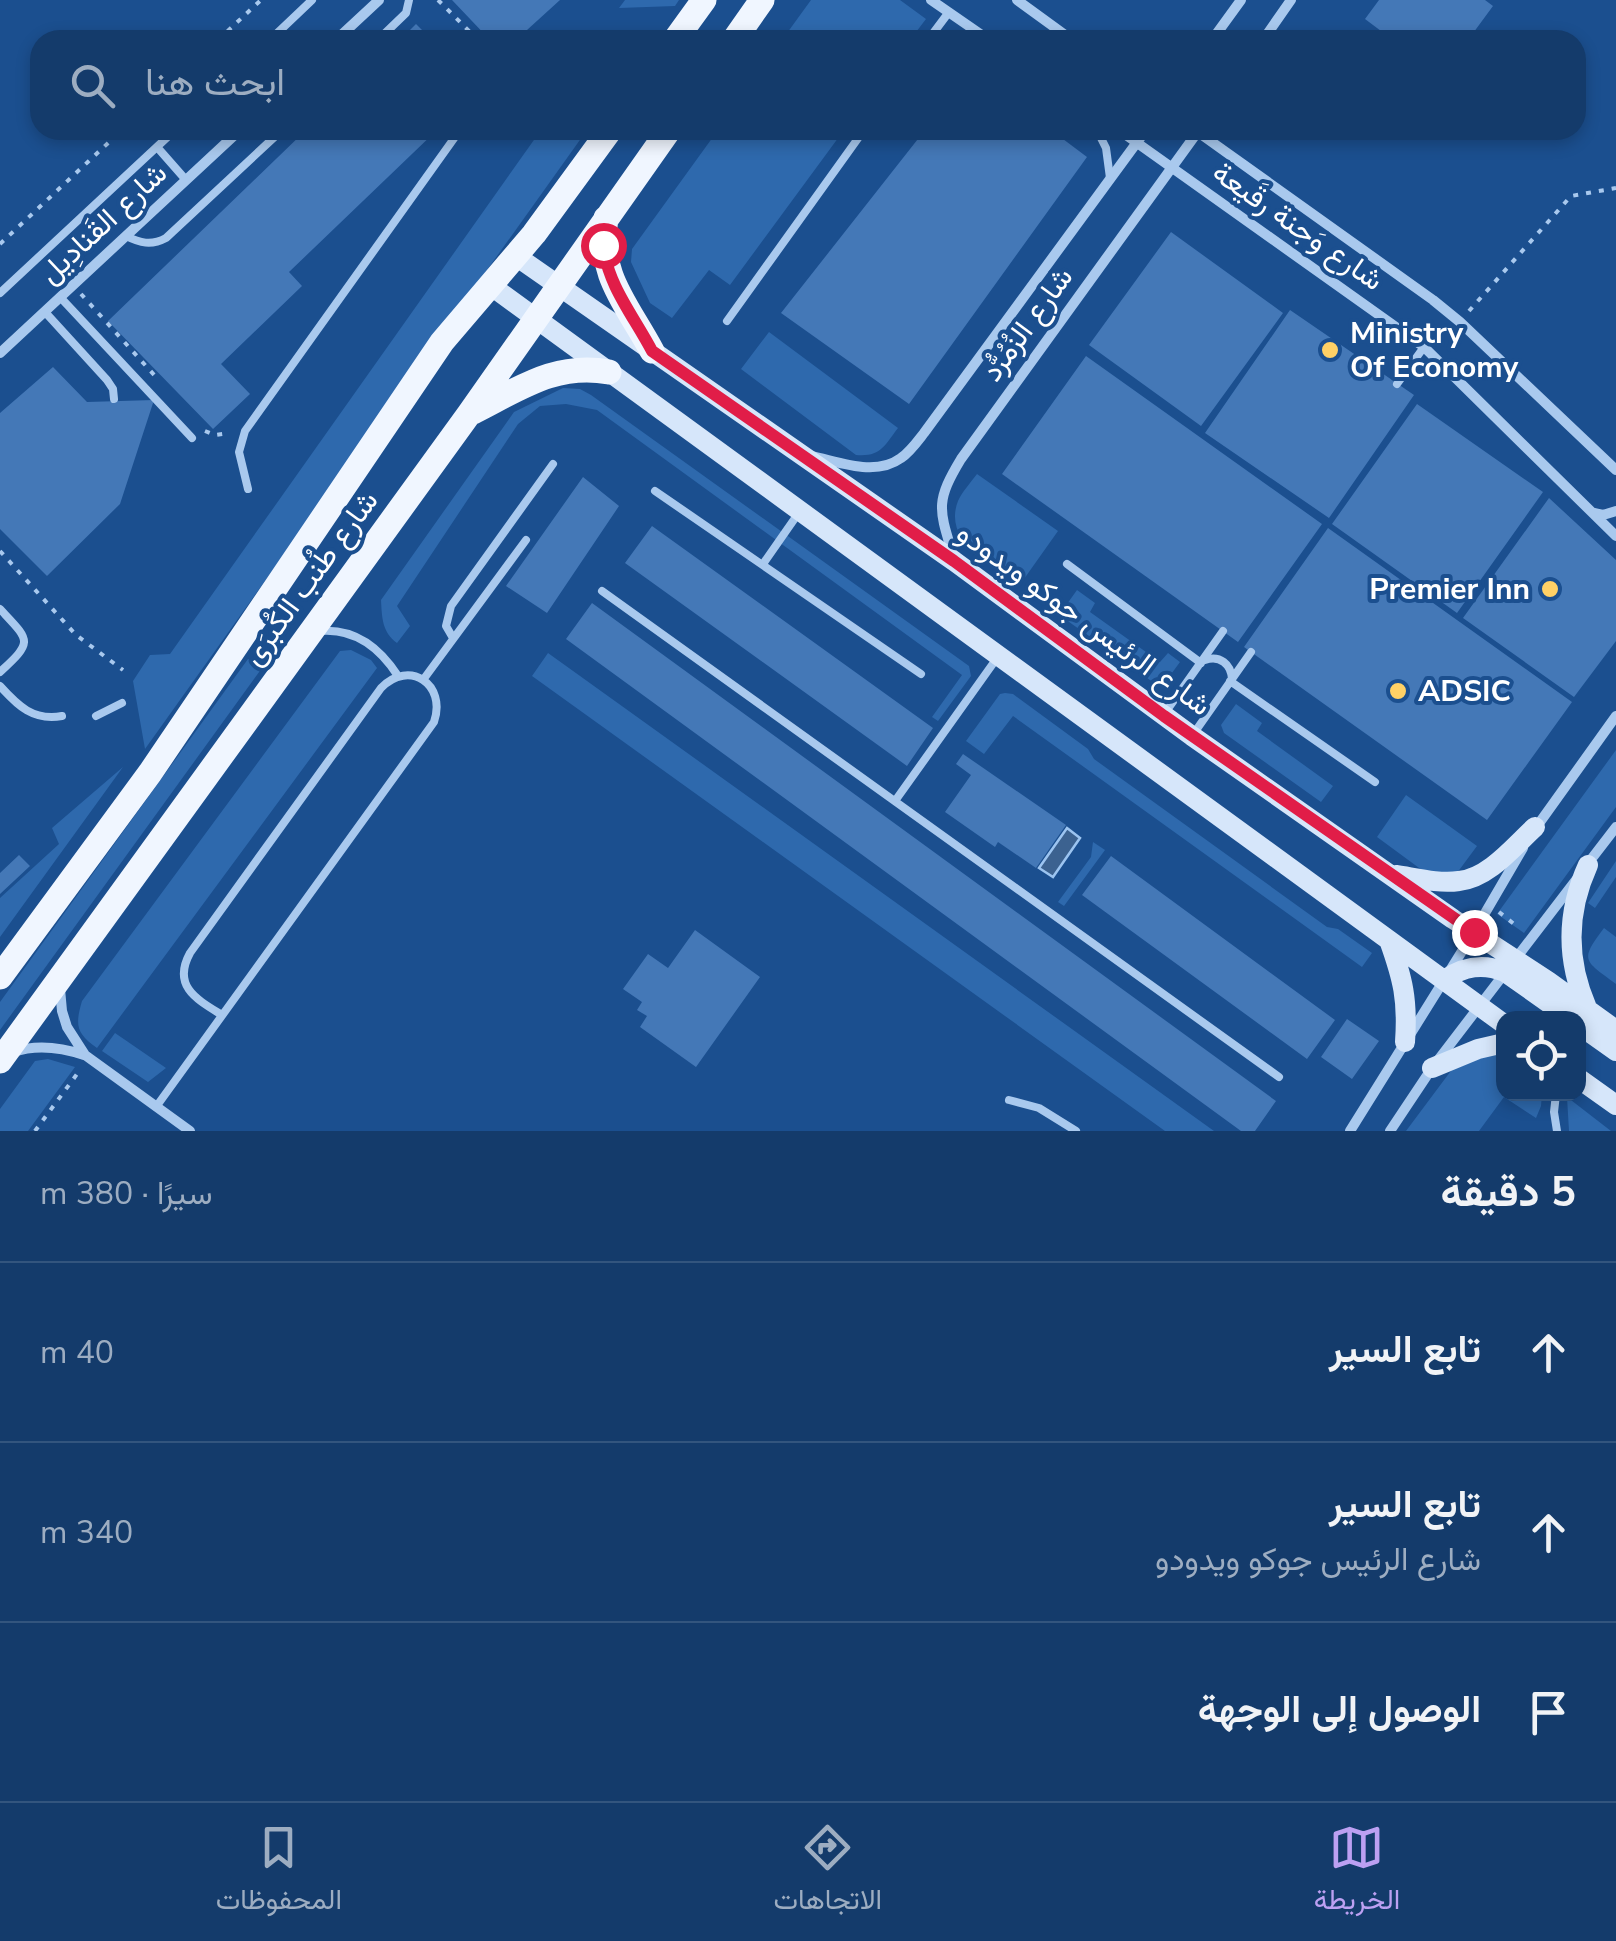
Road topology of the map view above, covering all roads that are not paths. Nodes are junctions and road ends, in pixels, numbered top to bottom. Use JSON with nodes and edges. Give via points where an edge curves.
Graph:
{"nodes":[{"id":1,"x":312,"y":0,"type":"edge"},
{"id":2,"x":379,"y":0,"type":"edge"},
{"id":3,"x":409,"y":0,"type":"edge"},
{"id":4,"x":704,"y":0,"type":"edge"},
{"id":5,"x":762,"y":0,"type":"edge"},
{"id":6,"x":931,"y":0,"type":"edge"},
{"id":7,"x":1017,"y":0,"type":"edge"},
{"id":8,"x":1242,"y":0,"type":"edge"},
{"id":9,"x":1292,"y":0,"type":"edge"},
{"id":10,"x":948,"y":12,"type":"junction"},
{"id":11,"x":280,"y":30,"type":"edge"},
{"id":12,"x":347,"y":30,"type":"edge"},
{"id":13,"x":388,"y":30,"type":"edge"},
{"id":14,"x":682,"y":30,"type":"edge"},
{"id":15,"x":741,"y":30,"type":"edge"},
{"id":16,"x":935,"y":30,"type":"edge"},
{"id":17,"x":974,"y":30,"type":"edge"},
{"id":18,"x":1058,"y":30,"type":"edge"},
{"id":19,"x":1220,"y":30,"type":"edge"},
{"id":20,"x":1270,"y":30,"type":"edge"},
{"id":21,"x":164,"y":140,"type":"edge"},
{"id":22,"x":229,"y":140,"type":"edge"},
{"id":23,"x":271,"y":140,"type":"edge"},
{"id":24,"x":453,"y":140,"type":"edge"},
{"id":25,"x":603,"y":140,"type":"edge"},
{"id":26,"x":662,"y":140,"type":"edge"},
{"id":27,"x":857,"y":140,"type":"edge"},
{"id":28,"x":1102,"y":140,"type":"edge"},
{"id":29,"x":1133,"y":140,"type":"edge"},
{"id":30,"x":1139,"y":140,"type":"edge"},
{"id":31,"x":1191,"y":140,"type":"edge"},
{"id":32,"x":1210,"y":140,"type":"edge"},
{"id":33,"x":1137,"y":143,"type":"junction"},
{"id":34,"x":157,"y":147,"type":"junction"},
{"id":35,"x":1171,"y":168,"type":"junction"},
{"id":36,"x":186,"y":180,"type":"junction"},
{"id":37,"x":1110,"y":180,"type":"junction"},
{"id":38,"x":606,"y":218,"type":"junction"},
{"id":39,"x":126,"y":236,"type":"junction"},
{"id":40,"x":516,"y":256,"type":"junction"},
{"id":41,"x":490,"y":285,"type":"junction"},
{"id":42,"x":558,"y":286,"type":"junction"},
{"id":43,"x":0,"y":293,"type":"edge"},
{"id":44,"x":60,"y":297,"type":"junction"},
{"id":45,"x":45,"y":312,"type":"junction"},
{"id":46,"x":536,"y":318,"type":"junction"},
{"id":47,"x":726,"y":320,"type":"dead end"},
{"id":48,"x":1424,"y":347,"type":"junction"},
{"id":49,"x":652,"y":351,"type":"junction"},
{"id":50,"x":0,"y":353,"type":"edge"},
{"id":51,"x":609,"y":372,"type":"junction"},
{"id":52,"x":1397,"y":384,"type":"dead end"},
{"id":53,"x":114,"y":398,"type":"dead end"},
{"id":54,"x":468,"y":414,"type":"junction"},
{"id":55,"x":192,"y":438,"type":"dead end"},
{"id":56,"x":801,"y":453,"type":"junction"},
{"id":57,"x":553,"y":464,"type":"dead end"},
{"id":58,"x":1616,"y":470,"type":"edge"},
{"id":59,"x":248,"y":489,"type":"dead end"},
{"id":60,"x":655,"y":490,"type":"dead end"},
{"id":61,"x":1589,"y":510,"type":"junction"},
{"id":62,"x":800,"y":511,"type":"junction"},
{"id":63,"x":1616,"y":511,"type":"edge"},
{"id":64,"x":1616,"y":536,"type":"edge"},
{"id":65,"x":526,"y":540,"type":"dead end"},
{"id":66,"x":954,"y":561,"type":"junction"},
{"id":67,"x":762,"y":564,"type":"junction"},
{"id":68,"x":1067,"y":564,"type":"dead end"},
{"id":69,"x":602,"y":591,"type":"dead end"},
{"id":70,"x":0,"y":609,"type":"edge"},
{"id":71,"x":311,"y":632,"type":"junction"},
{"id":72,"x":1223,"y":632,"type":"dead end"},
{"id":73,"x":453,"y":638,"type":"junction"},
{"id":74,"x":1251,"y":652,"type":"dead end"},
{"id":75,"x":999,"y":656,"type":"junction"},
{"id":76,"x":1202,"y":662,"type":"junction"},
{"id":77,"x":0,"y":672,"type":"edge"},
{"id":78,"x":921,"y":674,"type":"dead end"},
{"id":79,"x":398,"y":676,"type":"junction"},
{"id":80,"x":423,"y":680,"type":"junction"},
{"id":81,"x":1231,"y":680,"type":"junction"},
{"id":82,"x":0,"y":686,"type":"edge"},
{"id":83,"x":122,"y":703,"type":"dead end"},
{"id":84,"x":62,"y":716,"type":"dead end"},
{"id":85,"x":96,"y":716,"type":"dead end"},
{"id":86,"x":1164,"y":716,"type":"junction"},
{"id":87,"x":1616,"y":716,"type":"edge"},
{"id":88,"x":1192,"y":736,"type":"junction"},
{"id":89,"x":1374,"y":782,"type":"dead end"},
{"id":90,"x":895,"y":801,"type":"junction"},
{"id":91,"x":1616,"y":827,"type":"edge"},
{"id":92,"x":1536,"y":828,"type":"junction"},
{"id":93,"x":1588,"y":865,"type":"junction"},
{"id":94,"x":1390,"y":874,"type":"junction"},
{"id":95,"x":1474,"y":932,"type":"junction"},
{"id":96,"x":1390,"y":940,"type":"junction"},
{"id":97,"x":1510,"y":966,"type":"junction"},
{"id":98,"x":0,"y":977,"type":"edge"},
{"id":99,"x":59,"y":978,"type":"junction"},
{"id":100,"x":1444,"y":980,"type":"junction"},
{"id":101,"x":1479,"y":1005,"type":"junction"},
{"id":102,"x":1570,"y":1011,"type":"edge"},
{"id":103,"x":1578,"y":1011,"type":"edge"},
{"id":104,"x":222,"y":1015,"type":"junction"},
{"id":105,"x":1496,"y":1018,"type":"edge"},
{"id":106,"x":1586,"y":1020,"type":"edge"},
{"id":107,"x":1586,"y":1024,"type":"edge"},
{"id":108,"x":1616,"y":1030,"type":"edge"},
{"id":109,"x":1406,"y":1042,"type":"junction"},
{"id":110,"x":1496,"y":1045,"type":"edge"},
{"id":111,"x":1616,"y":1051,"type":"edge"},
{"id":112,"x":87,"y":1056,"type":"junction"},
{"id":113,"x":2,"y":1057,"type":"edge"},
{"id":114,"x":1432,"y":1068,"type":"junction"},
{"id":115,"x":1280,"y":1077,"type":"dead end"},
{"id":116,"x":1586,"y":1084,"type":"edge"},
{"id":117,"x":1009,"y":1100,"type":"dead end"},
{"id":118,"x":1555,"y":1101,"type":"edge"},
{"id":119,"x":1616,"y":1105,"type":"edge"},
{"id":120,"x":156,"y":1106,"type":"junction"},
{"id":121,"x":190,"y":1131,"type":"edge"},
{"id":122,"x":1076,"y":1131,"type":"edge"},
{"id":123,"x":1350,"y":1131,"type":"edge"},
{"id":124,"x":1390,"y":1131,"type":"edge"},
{"id":125,"x":1557,"y":1131,"type":"edge"}],
"edges":[{"from":1,"to":11,"type":"lane"},
{"from":2,"to":12,"type":"street"},
{"from":3,"to":13,"type":"lane"},
{"from":4,"to":14,"type":"main road"},
{"from":5,"to":15,"type":"main road"},
{"from":6,"to":10,"type":"street"},
{"from":7,"to":18,"type":"street"},
{"from":8,"to":19,"type":"street"},
{"from":9,"to":20,"type":"street"},
{"from":10,"to":16,"type":"lane"},
{"from":10,"to":17,"type":"street"},
{"from":21,"to":34,"type":"lane"},
{"from":22,"to":36,"type":"street","name":"شارع القَنادِيل"},
{"from":23,"to":39,"type":"lane","via":[[166,238],[146,244]]},
{"from":24,"to":59,"type":"lane","via":[[244,431],[238,452]]},
{"from":25,"to":40,"type":"main road","name":"شارع طُنب الكُبرَى"},
{"from":26,"to":38,"type":"main road","name":"شارع طُنب الكُبرَى"},
{"from":27,"to":47,"type":"lane"},
{"from":28,"to":37,"type":"lane"},
{"from":29,"to":33,"type":"street","name":"شارع وَجنة رقَيعة"},
{"from":30,"to":33,"type":"street","name":"شارع الزُمُرُّد"},
{"from":31,"to":35,"type":"street","name":"شارع الزُمُرُّد"},
{"from":32,"to":58,"type":"street","name":"شارع وَجنة رقَيعة","via":[[1433,300]]},
{"from":33,"to":35,"type":"street","name":"شارع وَجنة رقَيعة"},
{"from":33,"to":37,"type":"street","name":"شارع الزُمُرُّد"},
{"from":34,"to":36,"type":"lane"},
{"from":34,"to":43,"type":"lane"},
{"from":35,"to":48,"type":"street","name":"شارع وَجنة رقَيعة"},
{"from":35,"to":66,"type":"street","name":"شارع الزُمُرُّد","via":[[946,483],[940,507]]},
{"from":36,"to":39,"type":"street","name":"شارع القَنادِيل"},
{"from":37,"to":56,"type":"street","name":"شارع الزُمُرُّد","via":[[904,457],[876,468]]},
{"from":38,"to":42,"type":"main road","name":"شارع طُنب الكُبرَى"},
{"from":38,"to":49,"type":"main road","via":[[608,272]]},
{"from":39,"to":44,"type":"street","name":"شارع القَنادِيل"},
{"from":40,"to":41,"type":"main road","name":"شارع طُنب الكُبرَى"},
{"from":40,"to":42,"type":"street","name":"شارع الرئيس جوكو ويدودو"},
{"from":41,"to":46,"type":"street"},
{"from":41,"to":98,"type":"main road","name":"شارع طُنب الكُبرَى","via":[[442,342],[150,773]]},
{"from":42,"to":46,"type":"main road","name":"شارع طُنب الكُبرَى"},
{"from":42,"to":49,"type":"street","name":"شارع الرئيس جوكو ويدودو"},
{"from":44,"to":45,"type":"street","name":"شارع القَنادِيل"},
{"from":44,"to":55,"type":"lane"},
{"from":45,"to":50,"type":"street","name":"شارع القَنادِيل"},
{"from":45,"to":53,"type":"lane","via":[[107,380]]},
{"from":46,"to":51,"type":"street"},
{"from":46,"to":54,"type":"main road","name":"شارع طُنب الكُبرَى"},
{"from":48,"to":52,"type":"lane"},
{"from":48,"to":61,"type":"street","name":"شارع وَجنة رقَيعة"},
{"from":49,"to":56,"type":"street","name":"شارع الرئيس جوكو ويدودو"},
{"from":51,"to":54,"type":"main road","via":[[543,377]]},
{"from":51,"to":62,"type":"street"},
{"from":54,"to":71,"type":"main road","name":"شارع طُنب الكُبرَى"},
{"from":56,"to":66,"type":"street","name":"شارع الرئيس جوكو ويدودو"},
{"from":57,"to":73,"type":"lane","via":[[452,606],[446,626]]},
{"from":60,"to":67,"type":"lane"},
{"from":61,"to":63,"type":"street"},
{"from":61,"to":64,"type":"street","name":"شارع وَجنة رقَيعة"},
{"from":62,"to":67,"type":"lane"},
{"from":62,"to":75,"type":"street"},
{"from":65,"to":73,"type":"lane"},
{"from":66,"to":86,"type":"street","name":"شارع الرئيس جوكو ويدودو"},
{"from":67,"to":78,"type":"lane"},
{"from":68,"to":76,"type":"lane"},
{"from":69,"to":90,"type":"lane"},
{"from":70,"to":77,"type":"lane","via":[[25,642]]},
{"from":71,"to":79,"type":"lane","via":[[332,630],[368,642]]},
{"from":71,"to":99,"type":"main road","name":"شارع طُنب الكُبرَى"},
{"from":72,"to":76,"type":"lane"},
{"from":73,"to":80,"type":"lane"},
{"from":74,"to":81,"type":"lane"},
{"from":75,"to":90,"type":"lane"},
{"from":75,"to":96,"type":"street"},
{"from":76,"to":81,"type":"lane","via":[[1221,659]]},
{"from":76,"to":86,"type":"lane"},
{"from":79,"to":80,"type":"lane"},
{"from":79,"to":104,"type":"lane","via":[[381,688],[185,962],[190,992]]},
{"from":80,"to":104,"type":"lane","via":[[436,696],[434,722]]},
{"from":81,"to":88,"type":"lane"},
{"from":81,"to":89,"type":"lane"},
{"from":82,"to":84,"type":"lane","via":[[32,714]]},
{"from":83,"to":85,"type":"lane"},
{"from":86,"to":88,"type":"street","name":"شارع الرئيس جوكو ويدودو"},
{"from":87,"to":92,"type":"street"},
{"from":88,"to":94,"type":"street","name":"شارع الرئيس جوكو ويدودو"},
{"from":90,"to":115,"type":"lane"},
{"from":91,"to":93,"type":"street"},
{"from":92,"to":94,"type":"street","via":[[1469,879]]},
{"from":92,"to":95,"type":"street"},
{"from":93,"to":97,"type":"street"},
{"from":93,"to":103,"type":"street","via":[[1574,900],[1570,938]]},
{"from":94,"to":95,"type":"street","name":"شارع الرئيس جوكو ويدودو"},
{"from":95,"to":97,"type":"street","name":"شارع الرئيس جوكو ويدودو"},
{"from":95,"to":100,"type":"street"},
{"from":96,"to":100,"type":"street"},
{"from":96,"to":109,"type":"street","via":[[1404,985]]},
{"from":97,"to":100,"type":"street","via":[[1463,969]]},
{"from":97,"to":101,"type":"street"},
{"from":97,"to":102,"type":"street","name":"شارع الرئيس جوكو ويدودو"},
{"from":99,"to":112,"type":"street","via":[[67,1027]]},
{"from":99,"to":113,"type":"main road","name":"شارع طُنب الكُبرَى"},
{"from":100,"to":101,"type":"street"},
{"from":100,"to":109,"type":"street"},
{"from":101,"to":105,"type":"street"},
{"from":101,"to":114,"type":"street"},
{"from":104,"to":120,"type":"lane"},
{"from":106,"to":108,"type":"street","name":"شارع الرئيس جوكو ويدودو"},
{"from":107,"to":111,"type":"street"},
{"from":109,"to":123,"type":"street"},
{"from":110,"to":114,"type":"street"},
{"from":112,"to":113,"type":"street","via":[[36,1047]]},
{"from":112,"to":120,"type":"street"},
{"from":114,"to":124,"type":"street"},
{"from":116,"to":119,"type":"street"},
{"from":117,"to":122,"type":"lane","via":[[1039,1108]]},
{"from":118,"to":125,"type":"lane"},
{"from":120,"to":121,"type":"street"}]}
